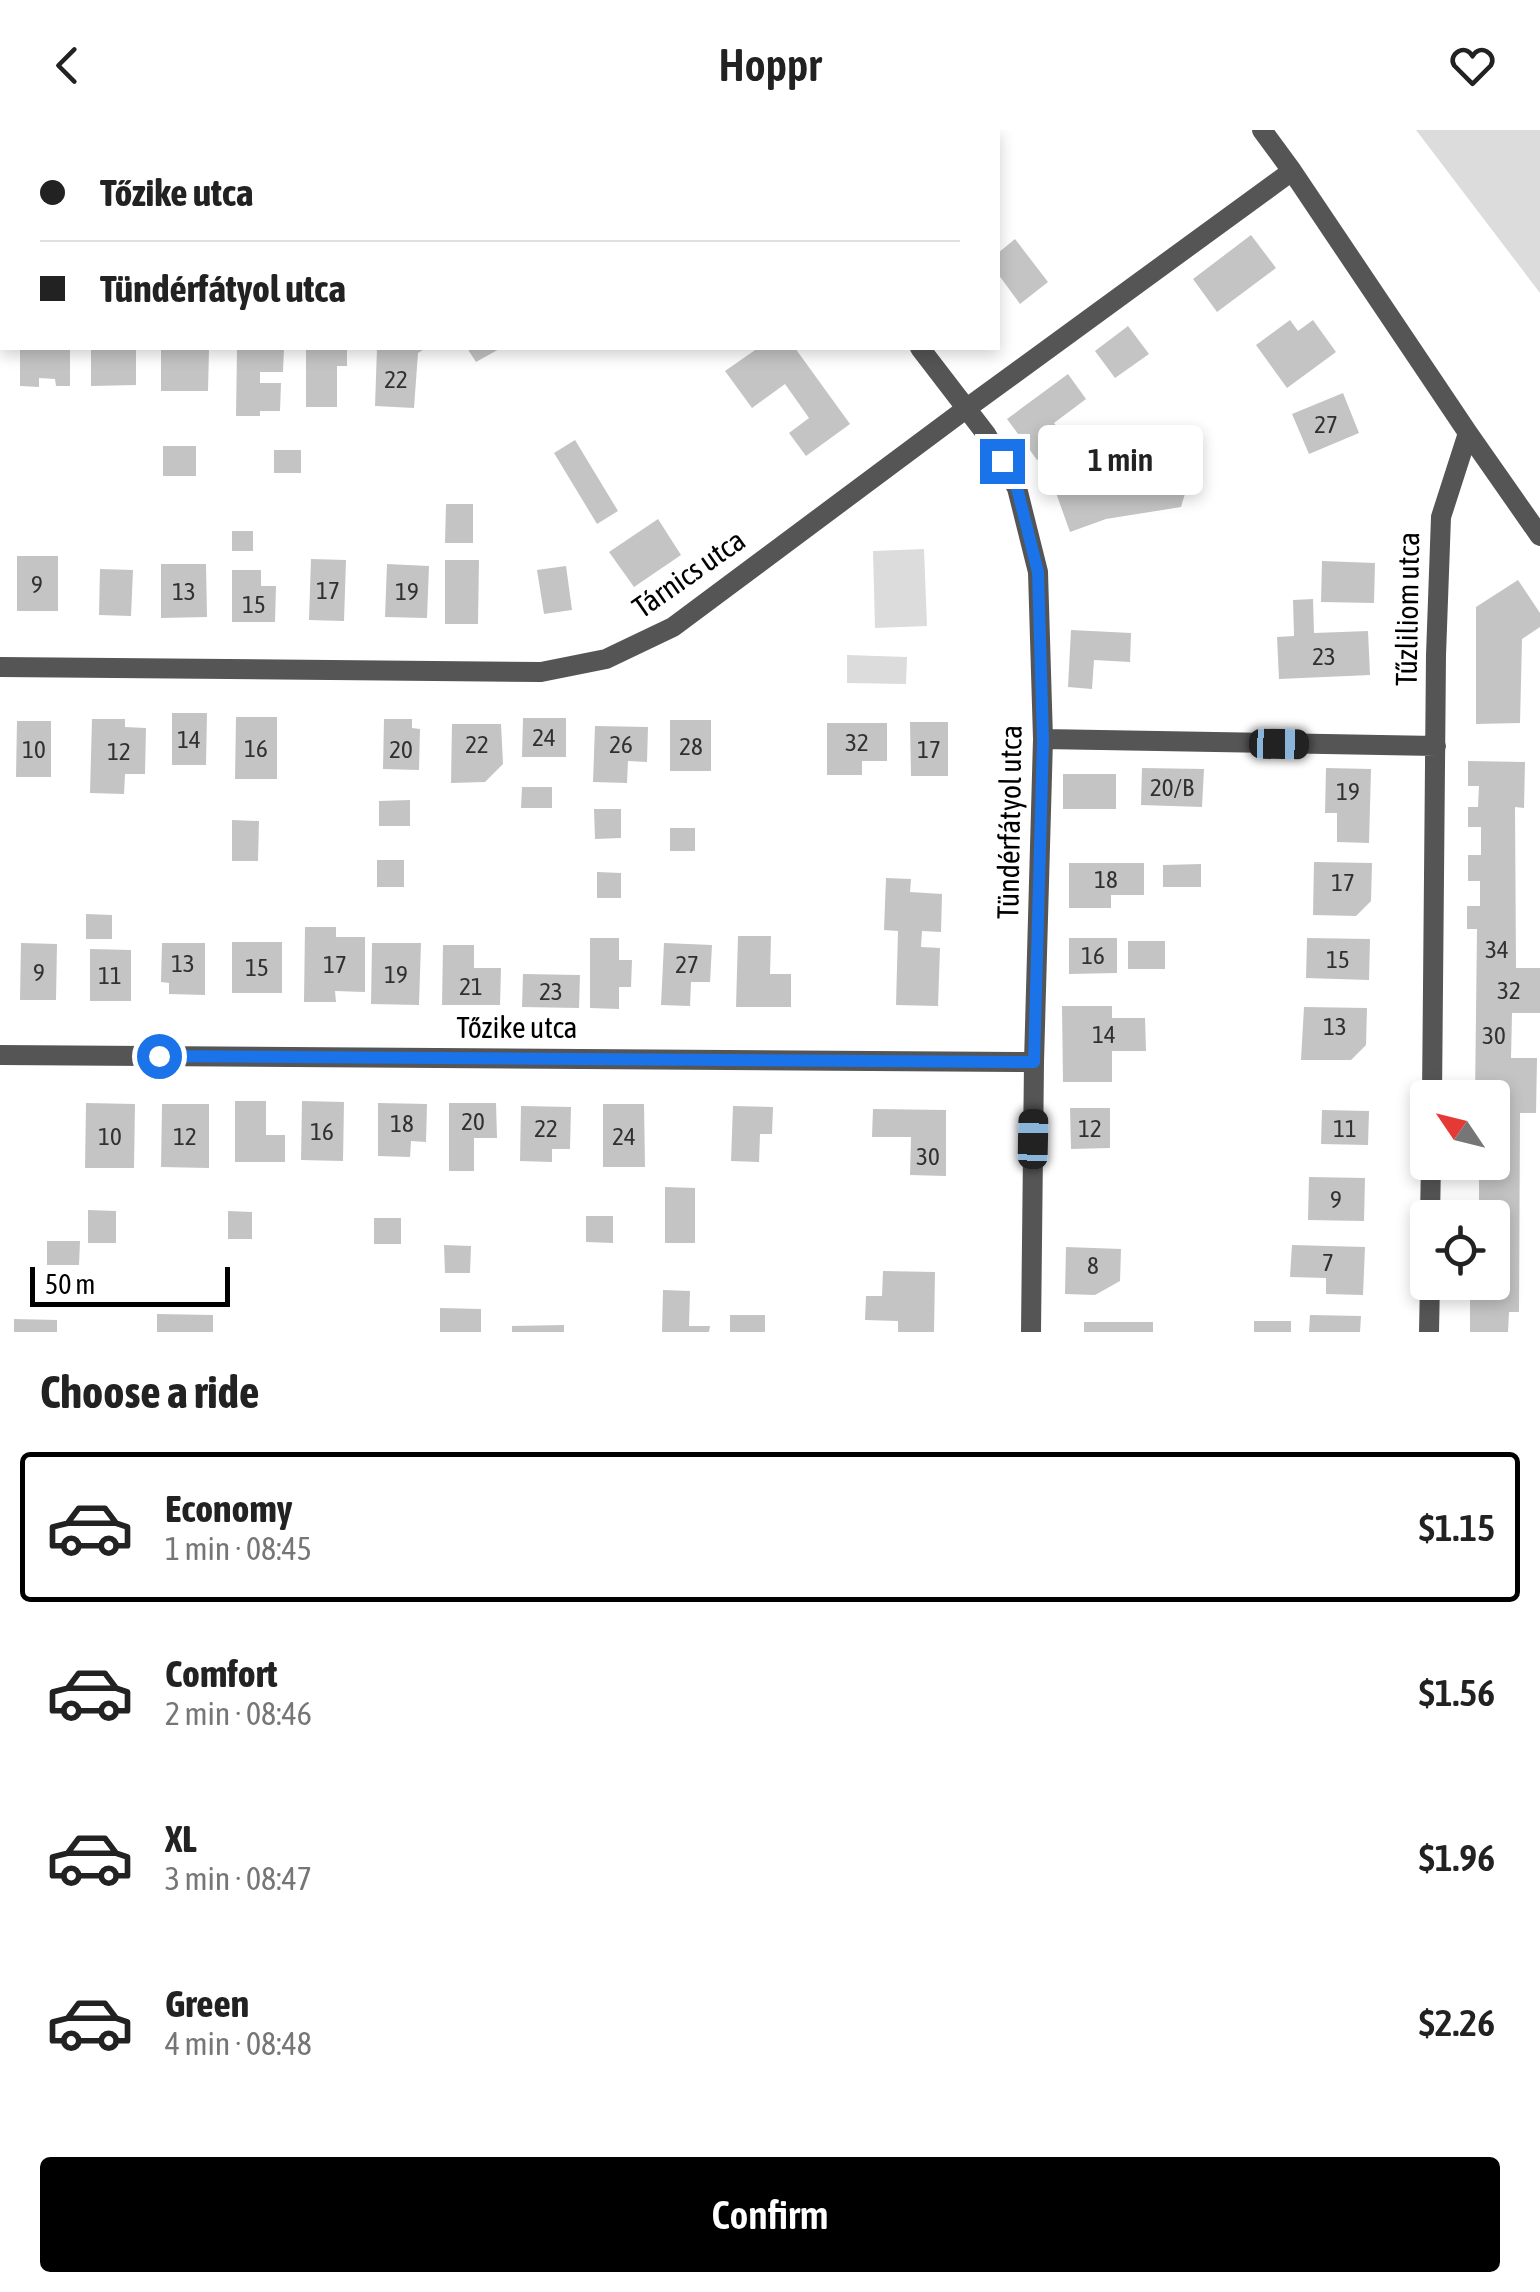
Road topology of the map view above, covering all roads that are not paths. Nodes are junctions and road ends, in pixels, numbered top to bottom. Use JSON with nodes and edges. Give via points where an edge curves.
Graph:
{"nodes":[{"id":1,"x":1262,"y":130,"type":"edge"},
{"id":2,"x":1292,"y":171,"type":"junction"},
{"id":3,"x":922,"y":350,"type":"edge"},
{"id":4,"x":967,"y":408,"type":"junction"},
{"id":5,"x":1468,"y":433,"type":"junction"},
{"id":6,"x":1540,"y":536,"type":"edge"},
{"id":7,"x":0,"y":667,"type":"edge"},
{"id":8,"x":1043,"y":740,"type":"junction"},
{"id":9,"x":1436,"y":746,"type":"junction"},
{"id":10,"x":0,"y":1055,"type":"edge"},
{"id":11,"x":1034,"y":1062,"type":"junction"},
{"id":12,"x":1432,"y":1080,"type":"edge"},
{"id":13,"x":1430,"y":1300,"type":"edge"},
{"id":14,"x":1031,"y":1332,"type":"edge"},
{"id":15,"x":1429,"y":1332,"type":"edge"}],
"edges":[{"from":1,"to":2,"type":"street"},
{"from":2,"to":4,"type":"street","name":"Tárnics utca"},
{"from":2,"to":5,"type":"street"},
{"from":3,"to":4,"type":"street","name":"Tündérfátyol utca"},
{"from":4,"to":7,"type":"street","name":"Tárnics utca","via":[[673,627],[606,659],[541,672]]},
{"from":4,"to":8,"type":"street","name":"Tündérfátyol utca","via":[[1017,488],[1038,572]]},
{"from":5,"to":6,"type":"street"},
{"from":5,"to":9,"type":"street","name":"Tűzliliom utca","via":[[1440,517]]},
{"from":8,"to":9,"type":"street"},
{"from":8,"to":11,"type":"street","name":"Tündérfátyol utca"},
{"from":9,"to":12,"type":"street","name":"Tűzliliom utca"},
{"from":10,"to":11,"type":"street","name":"Tőzike utca"},
{"from":11,"to":14,"type":"street","name":"Tündérfátyol utca"},
{"from":13,"to":15,"type":"street"}]}
